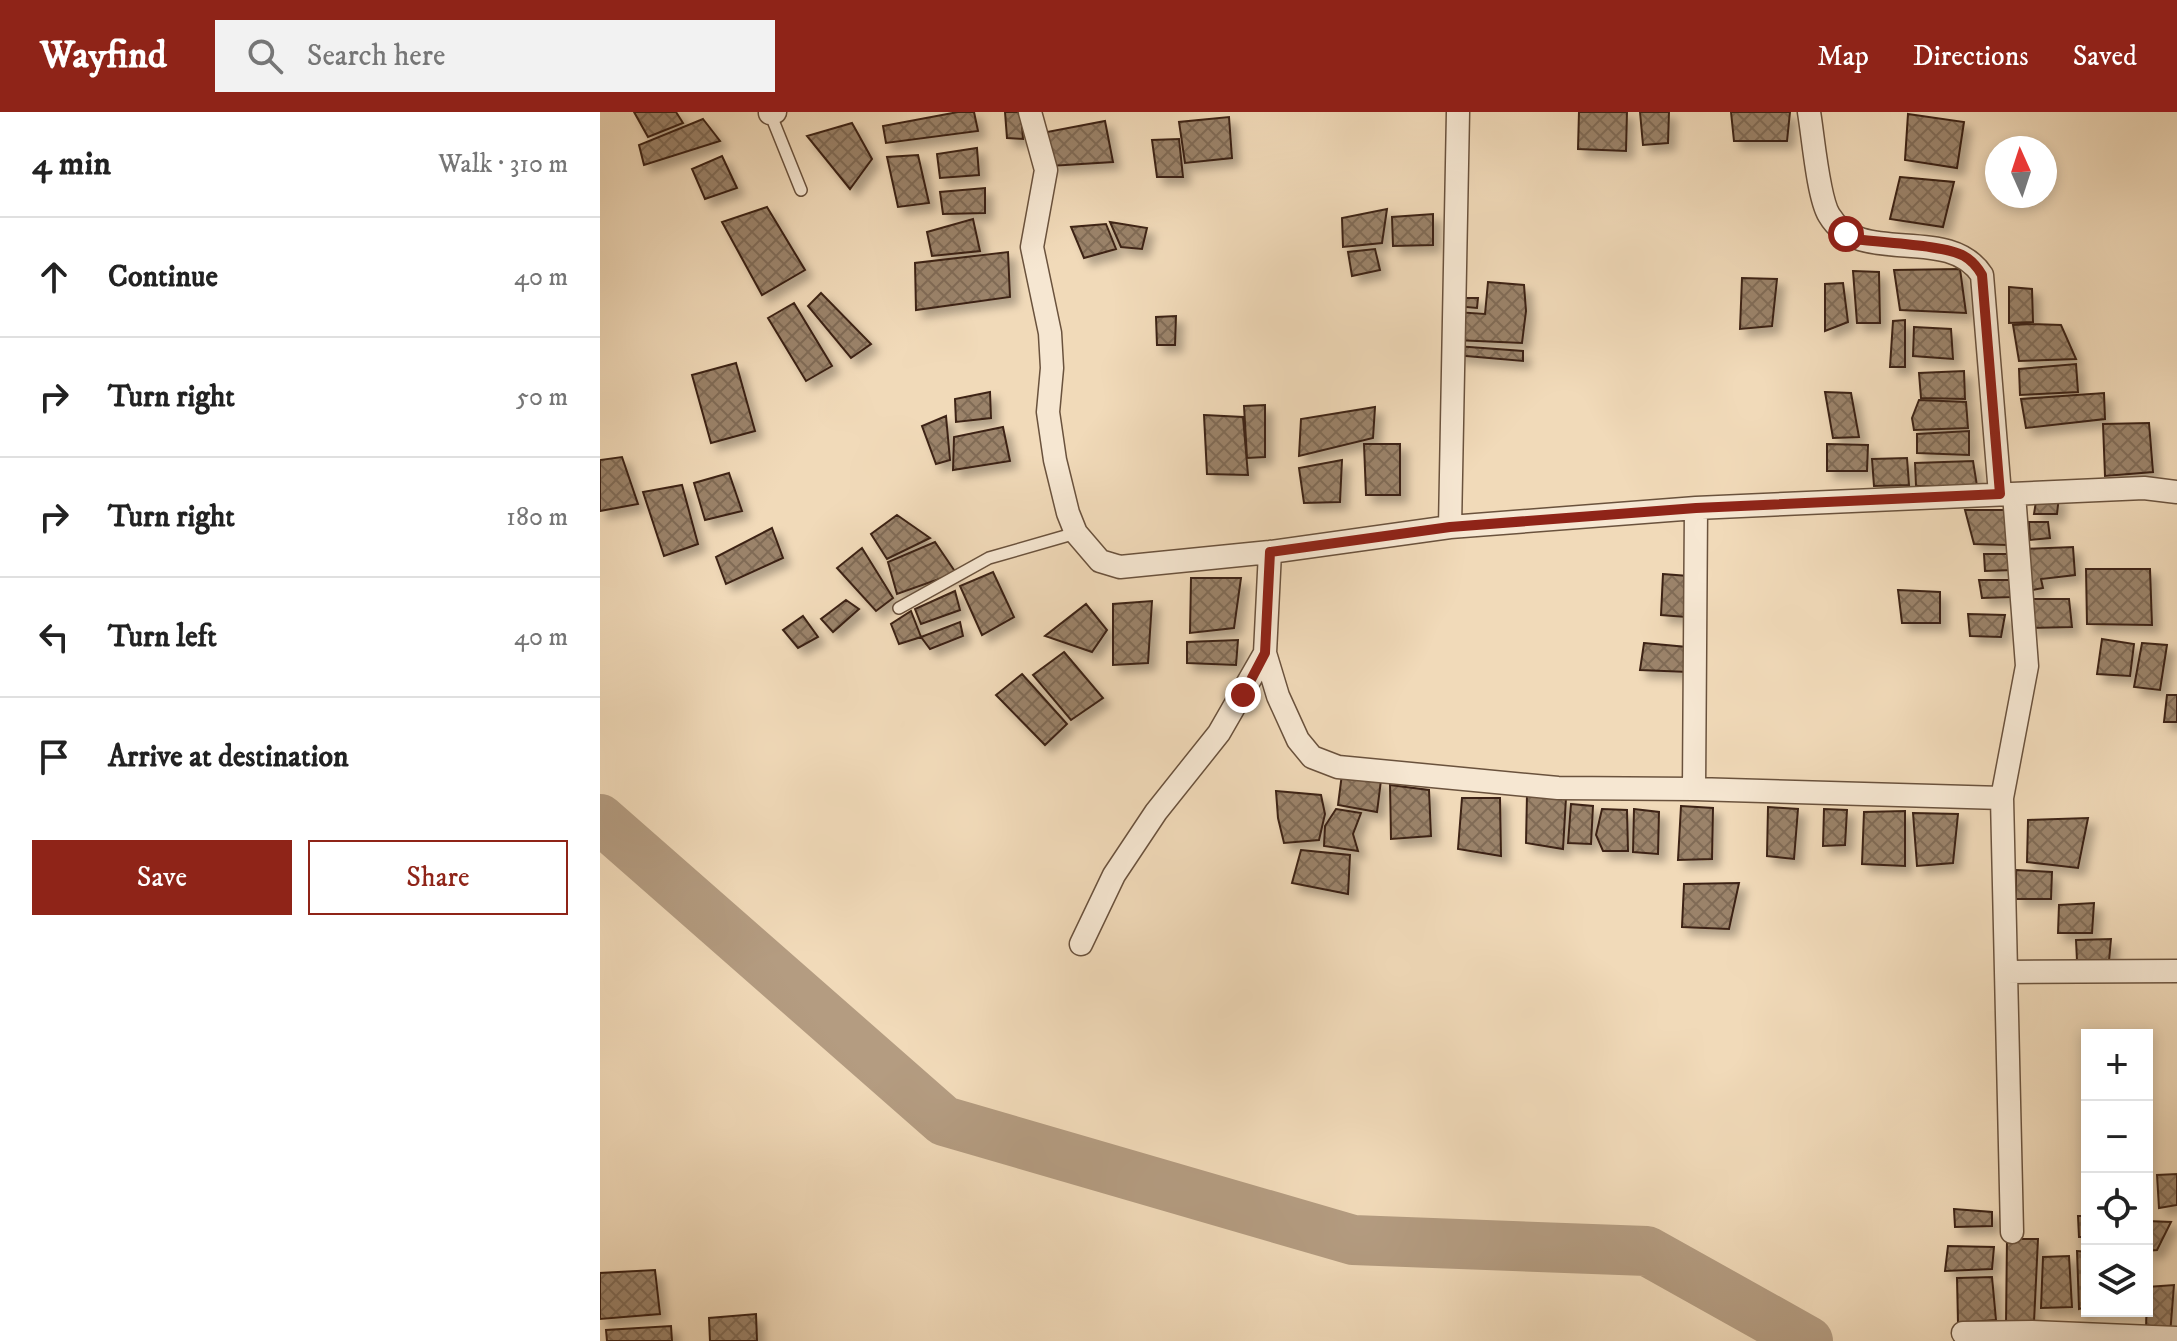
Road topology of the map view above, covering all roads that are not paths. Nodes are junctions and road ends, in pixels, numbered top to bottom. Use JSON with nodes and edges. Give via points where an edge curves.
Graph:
{"nodes":[{"id":1,"x":1030,"y":112,"type":"edge"},
{"id":2,"x":1458,"y":112,"type":"edge"},
{"id":3,"x":1809,"y":112,"type":"edge"},
{"id":4,"x":772,"y":113,"type":"edge"},
{"id":5,"x":801,"y":190,"type":"dead end"},
{"id":6,"x":2177,"y":492,"type":"edge"},
{"id":7,"x":2007,"y":494,"type":"junction"},
{"id":8,"x":1696,"y":508,"type":"junction"},
{"id":9,"x":1450,"y":527,"type":"junction"},
{"id":10,"x":1076,"y":533,"type":"junction"},
{"id":11,"x":1270,"y":552,"type":"junction"},
{"id":12,"x":899,"y":608,"type":"dead end"},
{"id":13,"x":1265,"y":653,"type":"junction"},
{"id":14,"x":1694,"y":789,"type":"junction"},
{"id":15,"x":2002,"y":798,"type":"junction"},
{"id":16,"x":1081,"y":944,"type":"dead end"},
{"id":17,"x":2177,"y":971,"type":"edge"},
{"id":18,"x":2006,"y":972,"type":"junction"},
{"id":19,"x":2012,"y":1232,"type":"dead end"},
{"id":20,"x":1963,"y":1333,"type":"dead end"},
{"id":21,"x":2177,"y":1338,"type":"edge"}],
"edges":[{"from":1,"to":10,"type":"street","via":[[1046,170],[1032,247],[1050,333],[1048,412],[1055,460]]},
{"from":2,"to":9,"type":"street"},
{"from":3,"to":7,"type":"street","via":[[1827,212],[1837,227],[1856,239],[1963,255],[1982,275]]},
{"from":4,"to":5,"type":"lane"},
{"from":6,"to":7,"type":"street","via":[[2144,488]]},
{"from":7,"to":8,"type":"street"},
{"from":7,"to":15,"type":"street","via":[[2027,666]]},
{"from":8,"to":9,"type":"street"},
{"from":8,"to":14,"type":"street"},
{"from":9,"to":11,"type":"street"},
{"from":10,"to":11,"type":"street","via":[[1100,561],[1120,567]]},
{"from":10,"to":12,"type":"lane","via":[[989,558]]},
{"from":11,"to":13,"type":"street"},
{"from":13,"to":14,"type":"street","via":[[1298,740],[1312,757],[1338,767],[1558,788]]},
{"from":13,"to":16,"type":"street","via":[[1219,733],[1114,875]]},
{"from":14,"to":15,"type":"street"},
{"from":15,"to":18,"type":"street"},
{"from":17,"to":18,"type":"street"},
{"from":18,"to":19,"type":"street"},
{"from":20,"to":21,"type":"street"}]}
